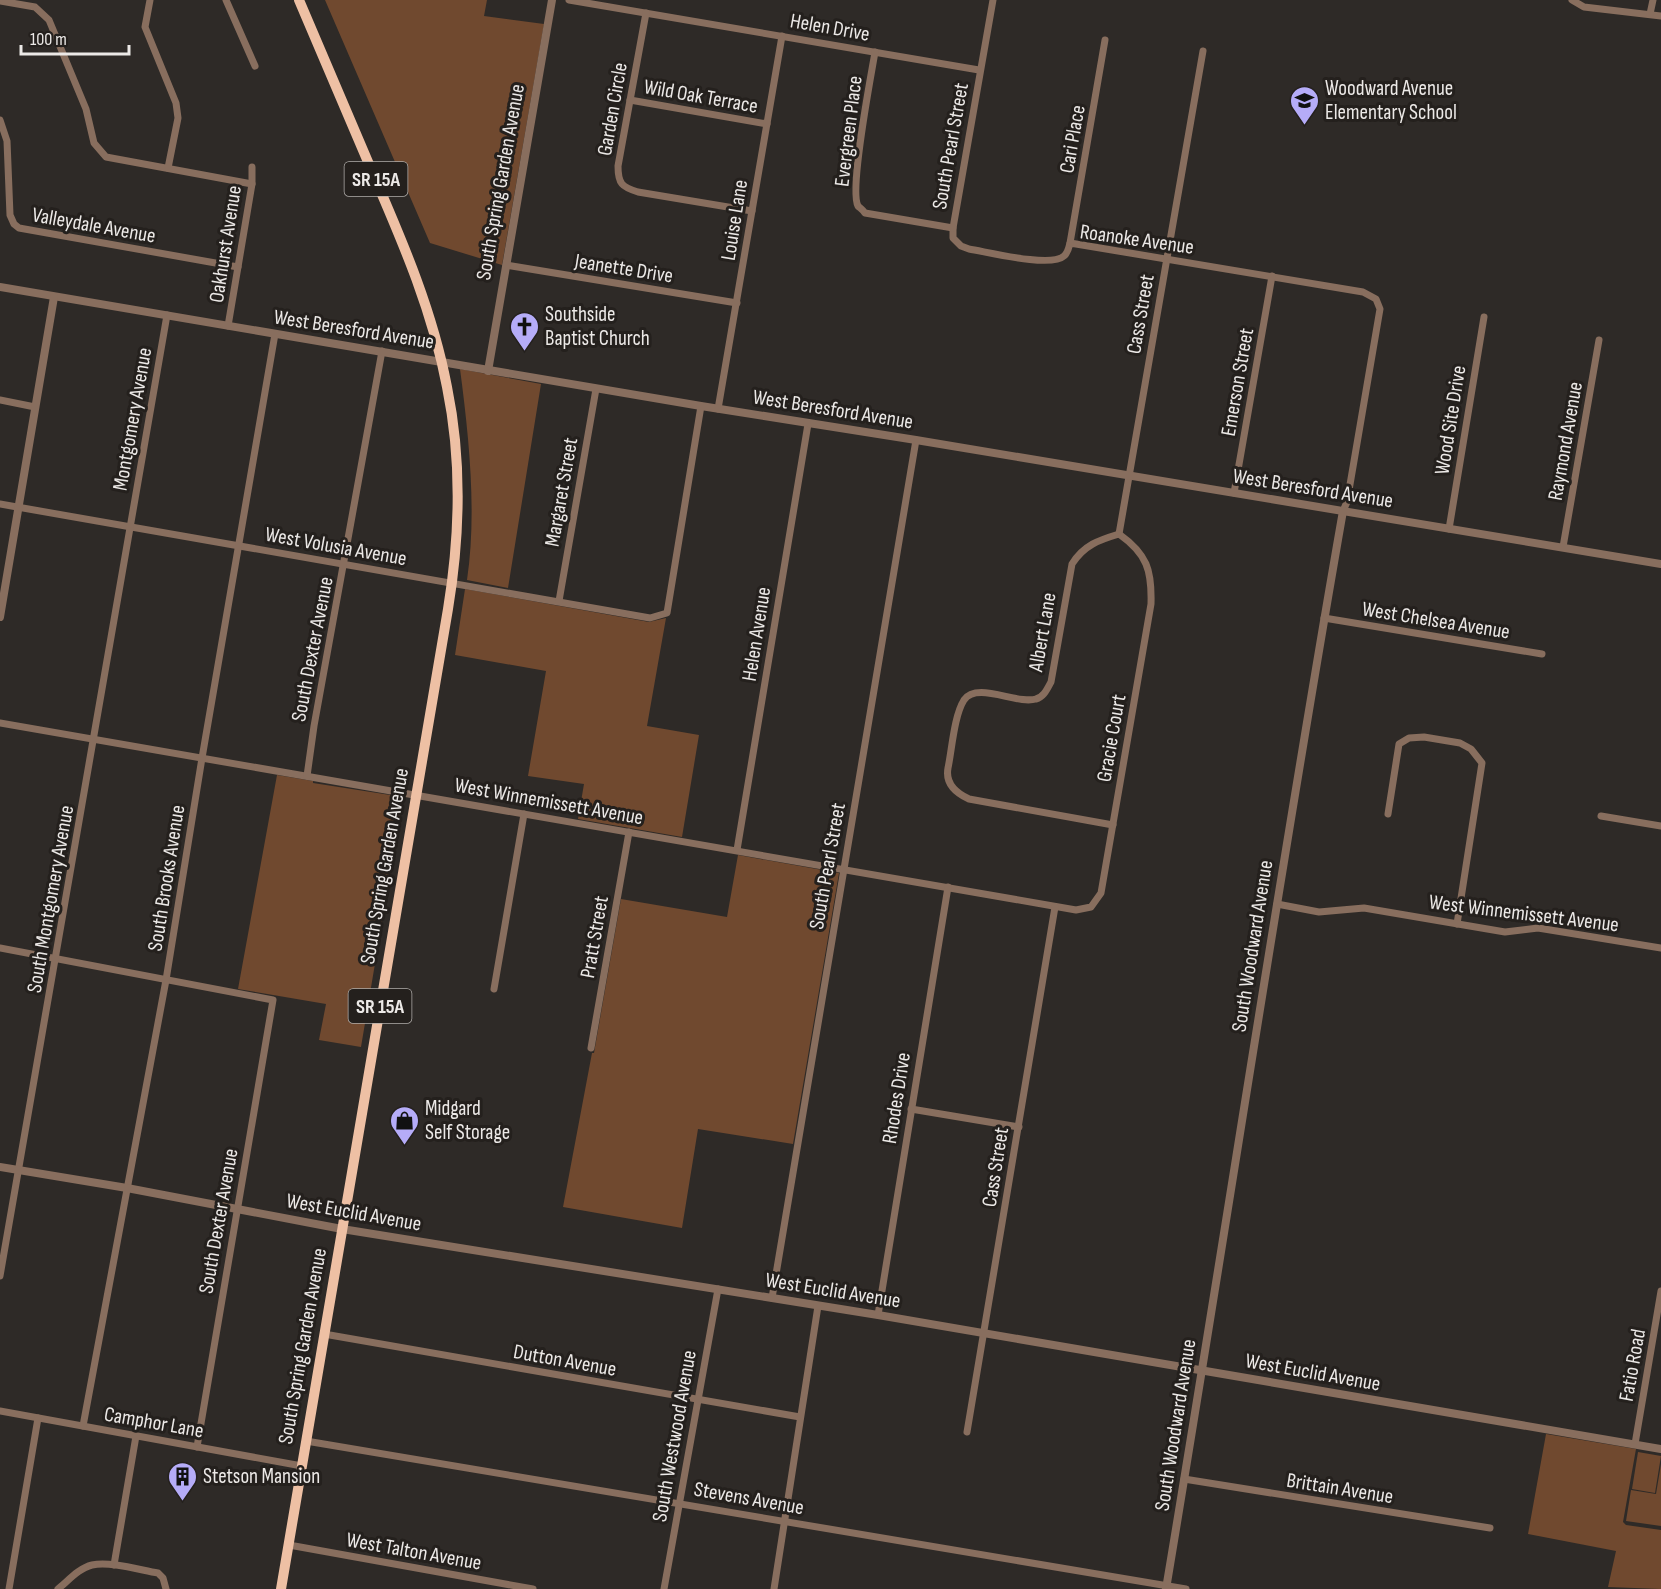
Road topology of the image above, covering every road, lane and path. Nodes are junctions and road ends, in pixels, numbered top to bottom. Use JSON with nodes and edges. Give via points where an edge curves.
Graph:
{"nodes":[{"id":1,"x":150,"y":0,"type":"edge"},
{"id":2,"x":226,"y":0,"type":"edge"},
{"id":3,"x":299,"y":0,"type":"edge"},
{"id":4,"x":552,"y":0,"type":"edge"},
{"id":5,"x":569,"y":0,"type":"edge"},
{"id":6,"x":993,"y":0,"type":"edge"},
{"id":7,"x":1572,"y":0,"type":"edge"},
{"id":8,"x":1653,"y":0,"type":"edge"},
{"id":9,"x":0,"y":1,"type":"edge"},
{"id":10,"x":646,"y":13,"type":"junction"},
{"id":11,"x":1650,"y":14,"type":"junction"},
{"id":12,"x":1661,"y":16,"type":"edge"},
{"id":13,"x":782,"y":36,"type":"junction"},
{"id":14,"x":1105,"y":40,"type":"dead end"},
{"id":15,"x":1203,"y":51,"type":"dead end"},
{"id":16,"x":875,"y":52,"type":"junction"},
{"id":17,"x":255,"y":66,"type":"dead end"},
{"id":18,"x":980,"y":70,"type":"junction"},
{"id":19,"x":630,"y":100,"type":"junction"},
{"id":20,"x":0,"y":120,"type":"edge"},
{"id":21,"x":767,"y":124,"type":"junction"},
{"id":22,"x":252,"y":167,"type":"dead end"},
{"id":23,"x":168,"y":168,"type":"junction"},
{"id":24,"x":252,"y":184,"type":"junction"},
{"id":25,"x":752,"y":211,"type":"junction"},
{"id":26,"x":953,"y":228,"type":"junction"},
{"id":27,"x":1071,"y":243,"type":"junction"},
{"id":28,"x":1166,"y":259,"type":"junction"},
{"id":29,"x":506,"y":265,"type":"junction"},
{"id":30,"x":238,"y":267,"type":"junction"},
{"id":31,"x":1272,"y":276,"type":"junction"},
{"id":32,"x":0,"y":287,"type":"edge"},
{"id":33,"x":54,"y":297,"type":"junction"},
{"id":34,"x":737,"y":303,"type":"junction"},
{"id":35,"x":1380,"y":309,"type":"joint"},
{"id":36,"x":167,"y":315,"type":"junction"},
{"id":37,"x":1484,"y":317,"type":"dead end"},
{"id":38,"x":228,"y":326,"type":"junction"},
{"id":39,"x":275,"y":334,"type":"junction"},
{"id":40,"x":1599,"y":340,"type":"dead end"},
{"id":41,"x":382,"y":351,"type":"junction"},
{"id":42,"x":442,"y":362,"type":"junction"},
{"id":43,"x":488,"y":371,"type":"junction"},
{"id":44,"x":596,"y":389,"type":"junction"},
{"id":45,"x":0,"y":400,"type":"edge"},
{"id":46,"x":701,"y":406,"type":"junction"},
{"id":47,"x":35,"y":407,"type":"junction"},
{"id":48,"x":718,"y":409,"type":"junction"},
{"id":49,"x":808,"y":424,"type":"junction"},
{"id":50,"x":916,"y":440,"type":"junction"},
{"id":51,"x":1129,"y":476,"type":"junction"},
{"id":52,"x":1234,"y":493,"type":"junction"},
{"id":53,"x":0,"y":504,"type":"edge"},
{"id":54,"x":19,"y":507,"type":"junction"},
{"id":55,"x":1343,"y":512,"type":"junction"},
{"id":56,"x":130,"y":527,"type":"junction"},
{"id":57,"x":1449,"y":529,"type":"junction"},
{"id":58,"x":1119,"y":534,"type":"junction"},
{"id":59,"x":239,"y":546,"type":"junction"},
{"id":60,"x":1563,"y":547,"type":"junction"},
{"id":61,"x":345,"y":564,"type":"junction"},
{"id":62,"x":1661,"y":564,"type":"edge"},
{"id":63,"x":452,"y":582,"type":"junction"},
{"id":64,"x":559,"y":601,"type":"junction"},
{"id":65,"x":0,"y":617,"type":"edge"},
{"id":66,"x":1324,"y":618,"type":"junction"},
{"id":67,"x":1542,"y":654,"type":"dead end"},
{"id":68,"x":0,"y":723,"type":"edge"},
{"id":69,"x":94,"y":739,"type":"junction"},
{"id":70,"x":202,"y":758,"type":"junction"},
{"id":71,"x":307,"y":776,"type":"junction"},
{"id":72,"x":416,"y":795,"type":"junction"},
{"id":73,"x":524,"y":814,"type":"junction"},
{"id":74,"x":1388,"y":814,"type":"dead end"},
{"id":75,"x":1601,"y":816,"type":"dead end"},
{"id":76,"x":1113,"y":825,"type":"junction"},
{"id":77,"x":1661,"y":826,"type":"edge"},
{"id":78,"x":629,"y":832,"type":"junction"},
{"id":79,"x":737,"y":850,"type":"junction"},
{"id":80,"x":843,"y":869,"type":"junction"},
{"id":81,"x":948,"y":887,"type":"junction"},
{"id":82,"x":1277,"y":904,"type":"junction"},
{"id":83,"x":1055,"y":907,"type":"junction"},
{"id":84,"x":1091,"y":907,"type":"joint"},
{"id":85,"x":1457,"y":924,"type":"junction"},
{"id":86,"x":0,"y":948,"type":"edge"},
{"id":87,"x":1661,"y":948,"type":"edge"},
{"id":88,"x":56,"y":958,"type":"junction"},
{"id":89,"x":166,"y":980,"type":"junction"},
{"id":90,"x":494,"y":989,"type":"dead end"},
{"id":91,"x":591,"y":1048,"type":"dead end"},
{"id":92,"x":911,"y":1109,"type":"junction"},
{"id":93,"x":1019,"y":1126,"type":"junction"},
{"id":94,"x":0,"y":1167,"type":"edge"},
{"id":95,"x":19,"y":1170,"type":"junction"},
{"id":96,"x":127,"y":1188,"type":"junction"},
{"id":97,"x":237,"y":1209,"type":"junction"},
{"id":98,"x":342,"y":1229,"type":"junction"},
{"id":99,"x":0,"y":1276,"type":"edge"},
{"id":100,"x":718,"y":1289,"type":"junction"},
{"id":101,"x":1661,"y":1291,"type":"edge"},
{"id":102,"x":772,"y":1298,"type":"junction"},
{"id":103,"x":818,"y":1306,"type":"junction"},
{"id":104,"x":878,"y":1315,"type":"junction"},
{"id":105,"x":985,"y":1333,"type":"junction"},
{"id":106,"x":324,"y":1334,"type":"junction"},
{"id":107,"x":1203,"y":1372,"type":"junction"},
{"id":108,"x":697,"y":1399,"type":"junction"},
{"id":109,"x":0,"y":1411,"type":"edge"},
{"id":110,"x":38,"y":1418,"type":"junction"},
{"id":111,"x":800,"y":1418,"type":"junction"},
{"id":112,"x":83,"y":1426,"type":"junction"},
{"id":113,"x":967,"y":1432,"type":"dead end"},
{"id":114,"x":136,"y":1436,"type":"junction"},
{"id":115,"x":306,"y":1441,"type":"junction"},
{"id":116,"x":1635,"y":1444,"type":"junction"},
{"id":117,"x":197,"y":1447,"type":"junction"},
{"id":118,"x":1661,"y":1449,"type":"edge"},
{"id":119,"x":302,"y":1466,"type":"junction"},
{"id":120,"x":1184,"y":1479,"type":"junction"},
{"id":121,"x":678,"y":1503,"type":"junction"},
{"id":122,"x":784,"y":1521,"type":"junction"},
{"id":123,"x":1490,"y":1528,"type":"dead end"},
{"id":124,"x":289,"y":1545,"type":"junction"},
{"id":125,"x":114,"y":1565,"type":"junction"},
{"id":126,"x":166,"y":1587,"type":"edge"},
{"id":127,"x":1167,"y":1587,"type":"edge"},
{"id":128,"x":9,"y":1589,"type":"edge"},
{"id":129,"x":58,"y":1589,"type":"edge"},
{"id":130,"x":281,"y":1589,"type":"edge"},
{"id":131,"x":533,"y":1589,"type":"edge"},
{"id":132,"x":664,"y":1589,"type":"edge"},
{"id":133,"x":774,"y":1589,"type":"edge"},
{"id":134,"x":1186,"y":1589,"type":"edge"}],
"edges":[{"from":1,"to":23,"type":"street","via":[[145,27],[176,103],[177,126]]},
{"from":2,"to":17,"type":"street"},
{"from":3,"to":42,"type":"highway","number":"SR 15A","via":[[407,251]]},
{"from":4,"to":29,"type":"street","name":"South Spring Garden Avenue"},
{"from":5,"to":10,"type":"street","name":"Helen Drive"},
{"from":6,"to":18,"type":"street","name":"South Pearl Street"},
{"from":7,"to":11,"type":"street","via":[[1584,7]]},
{"from":8,"to":11,"type":"street"},
{"from":9,"to":23,"type":"street","via":[[35,7],[49,20],[86,109],[94,143],[106,157]]},
{"from":10,"to":13,"type":"street","name":"Helen Drive"},
{"from":10,"to":19,"type":"street","name":"Garden Circle"},
{"from":11,"to":12,"type":"street"},
{"from":13,"to":16,"type":"street","name":"Helen Drive"},
{"from":13,"to":21,"type":"street","name":"Louise Lane"},
{"from":14,"to":27,"type":"street","name":"Cari Place"},
{"from":15,"to":28,"type":"street","name":"Cass Street"},
{"from":16,"to":18,"type":"street","name":"Helen Drive"},
{"from":16,"to":26,"type":"street","name":"Evergreen Place","via":[[861,141],[857,205],[865,213]]},
{"from":18,"to":26,"type":"street","name":"South Pearl Street"},
{"from":19,"to":21,"type":"street","name":"Wild Oak Terrace"},
{"from":19,"to":25,"type":"street","name":"Garden Circle","via":[[618,166],[618,177],[624,187]]},
{"from":20,"to":30,"type":"street","name":"Valleydale Avenue","via":[[8,141],[10,215],[19,228]]},
{"from":21,"to":25,"type":"street","name":"Louise Lane"},
{"from":22,"to":24,"type":"street","name":"Oakhurst Avenue"},
{"from":23,"to":24,"type":"street"},
{"from":24,"to":30,"type":"street","name":"Oakhurst Avenue"},
{"from":25,"to":34,"type":"street","name":"Louise Lane"},
{"from":26,"to":27,"type":"street","name":"Roanoke Avenue","via":[[953,238],[960,246],[1046,261],[1066,255]]},
{"from":27,"to":28,"type":"street","name":"Roanoke Avenue"},
{"from":28,"to":31,"type":"street","name":"Roanoke Avenue"},
{"from":28,"to":51,"type":"street","name":"Cass Street"},
{"from":29,"to":34,"type":"street","name":"Jeanette Drive"},
{"from":29,"to":43,"type":"street","name":"South Spring Garden Avenue"},
{"from":30,"to":38,"type":"street","name":"Oakhurst Avenue"},
{"from":31,"to":35,"type":"street","name":"Roanoke Avenue","via":[[1363,292],[1377,299]]},
{"from":31,"to":52,"type":"street","name":"Emerson Street"},
{"from":32,"to":33,"type":"street","name":"West Beresford Avenue"},
{"from":33,"to":36,"type":"street","name":"West Beresford Avenue"},
{"from":33,"to":47,"type":"street"},
{"from":34,"to":48,"type":"street","name":"Louise Lane"},
{"from":35,"to":55,"type":"street","name":"South Woodward Avenue"},
{"from":36,"to":38,"type":"street","name":"West Beresford Avenue"},
{"from":36,"to":56,"type":"street","name":"Montgomery Avenue"},
{"from":37,"to":57,"type":"street","name":"Wood Site Drive"},
{"from":38,"to":39,"type":"street","name":"West Beresford Avenue"},
{"from":39,"to":41,"type":"street","name":"West Beresford Avenue"},
{"from":39,"to":59,"type":"street","name":"South Brooks Avenue"},
{"from":40,"to":60,"type":"street","name":"Raymond Avenue"},
{"from":41,"to":42,"type":"street","name":"West Beresford Avenue"},
{"from":41,"to":61,"type":"street","name":"South Dexter Avenue"},
{"from":42,"to":43,"type":"street","name":"West Beresford Avenue"},
{"from":42,"to":63,"type":"highway","name":"South Spring Garden Avenue","number":"SR 15A","via":[[457,473]]},
{"from":43,"to":44,"type":"street","name":"West Beresford Avenue"},
{"from":44,"to":46,"type":"street","name":"West Beresford Avenue"},
{"from":44,"to":64,"type":"street","name":"Margaret Street"},
{"from":45,"to":47,"type":"street"},
{"from":46,"to":48,"type":"street","name":"West Beresford Avenue"},
{"from":46,"to":64,"type":"street","name":"West Volusia Avenue","via":[[667,613],[650,618]]},
{"from":47,"to":54,"type":"street"},
{"from":48,"to":49,"type":"street","name":"West Beresford Avenue"},
{"from":49,"to":50,"type":"street","name":"West Beresford Avenue"},
{"from":49,"to":79,"type":"street","name":"Helen Avenue"},
{"from":50,"to":51,"type":"street","name":"West Beresford Avenue"},
{"from":50,"to":80,"type":"street","name":"South Pearl Street"},
{"from":51,"to":52,"type":"street","name":"West Beresford Avenue"},
{"from":51,"to":58,"type":"street"},
{"from":52,"to":55,"type":"street","name":"West Beresford Avenue"},
{"from":53,"to":54,"type":"street","name":"West Volusia Avenue"},
{"from":54,"to":56,"type":"street","name":"West Volusia Avenue"},
{"from":54,"to":65,"type":"street"},
{"from":55,"to":57,"type":"street","name":"West Beresford Avenue"},
{"from":55,"to":66,"type":"street","name":"South Woodward Avenue"},
{"from":56,"to":59,"type":"street","name":"West Volusia Avenue"},
{"from":56,"to":69,"type":"street","name":"South Montgomery Avenue"},
{"from":57,"to":60,"type":"street","name":"West Beresford Avenue"},
{"from":58,"to":76,"type":"street","name":"Gracie Court","via":[[1140,552],[1152,582]]},
{"from":58,"to":76,"type":"street","name":"Albert Lane","via":[[1091,543],[1072,564],[1051,682],[1043,694],[1025,700],[984,692],[966,697],[959,709],[947,772],[949,783],[969,799]]},
{"from":59,"to":61,"type":"street","name":"West Volusia Avenue"},
{"from":59,"to":70,"type":"street","name":"South Brooks Avenue"},
{"from":60,"to":62,"type":"street","name":"West Beresford Avenue"},
{"from":61,"to":63,"type":"street","name":"West Volusia Avenue"},
{"from":61,"to":71,"type":"street","name":"South Dexter Avenue"},
{"from":63,"to":64,"type":"street","name":"West Volusia Avenue"},
{"from":63,"to":72,"type":"highway","name":"South Spring Garden Avenue","number":"SR 15A"},
{"from":66,"to":67,"type":"street","name":"West Chelsea Avenue"},
{"from":66,"to":82,"type":"street","name":"South Woodward Avenue"},
{"from":68,"to":69,"type":"street","name":"West Winnemissett Avenue"},
{"from":69,"to":70,"type":"street","name":"West Winnemissett Avenue"},
{"from":69,"to":88,"type":"street","name":"South Montgomery Avenue"},
{"from":70,"to":71,"type":"street","name":"West Winnemissett Avenue"},
{"from":70,"to":89,"type":"street","name":"South Brooks Avenue"},
{"from":71,"to":72,"type":"street","name":"West Winnemissett Avenue"},
{"from":72,"to":73,"type":"street","name":"West Winnemissett Avenue"},
{"from":72,"to":98,"type":"highway","name":"South Spring Garden Avenue","number":"SR 15A"},
{"from":73,"to":78,"type":"street","name":"West Winnemissett Avenue"},
{"from":73,"to":90,"type":"street"},
{"from":74,"to":85,"type":"street","via":[[1399,744],[1409,738],[1424,737],[1460,743],[1478,756],[1482,763],[1479,789]]},
{"from":75,"to":77,"type":"street"},
{"from":76,"to":84,"type":"street","name":"Gracie Court","via":[[1101,893]]},
{"from":78,"to":79,"type":"street","name":"West Winnemissett Avenue"},
{"from":78,"to":91,"type":"street","name":"Pratt Street"},
{"from":79,"to":80,"type":"street","name":"West Winnemissett Avenue"},
{"from":80,"to":81,"type":"street","name":"West Winnemissett Avenue"},
{"from":80,"to":102,"type":"street","name":"South Pearl Street"},
{"from":81,"to":83,"type":"street","name":"West Winnemissett Avenue"},
{"from":81,"to":92,"type":"street","name":"Rhodes Drive"},
{"from":82,"to":85,"type":"street","name":"West Winnemissett Avenue","via":[[1319,912],[1364,908]]},
{"from":82,"to":107,"type":"street","name":"South Woodward Avenue"},
{"from":83,"to":84,"type":"street","name":"West Winnemissett Avenue"},
{"from":83,"to":93,"type":"street","name":"Cass Street"},
{"from":85,"to":87,"type":"street","name":"West Winnemissett Avenue","via":[[1505,932],[1538,928]]},
{"from":86,"to":88,"type":"street"},
{"from":88,"to":89,"type":"street"},
{"from":88,"to":95,"type":"street","name":"South Montgomery Avenue"},
{"from":89,"to":96,"type":"street","name":"South Brooks Avenue"},
{"from":89,"to":97,"type":"street","name":"South Dexter Avenue","via":[[273,1000]]},
{"from":92,"to":93,"type":"street"},
{"from":92,"to":104,"type":"street","name":"Rhodes Drive"},
{"from":93,"to":105,"type":"street","name":"Cass Street"},
{"from":94,"to":95,"type":"street","name":"West Euclid Avenue"},
{"from":95,"to":96,"type":"street","name":"West Euclid Avenue"},
{"from":95,"to":99,"type":"street","name":"South Montgomery Avenue"},
{"from":96,"to":97,"type":"street","name":"West Euclid Avenue"},
{"from":96,"to":112,"type":"street","name":"South Brooks Avenue"},
{"from":97,"to":98,"type":"street","name":"West Euclid Avenue"},
{"from":97,"to":117,"type":"street","name":"South Dexter Avenue"},
{"from":98,"to":100,"type":"street","name":"West Euclid Avenue"},
{"from":98,"to":106,"type":"highway","name":"South Spring Garden Avenue","number":"SR 15A"},
{"from":100,"to":102,"type":"street","name":"West Euclid Avenue"},
{"from":100,"to":108,"type":"street","name":"South Westwood Avenue"},
{"from":101,"to":116,"type":"street","name":"Fatio Road"},
{"from":102,"to":103,"type":"street","name":"West Euclid Avenue"},
{"from":103,"to":104,"type":"street","name":"West Euclid Avenue"},
{"from":103,"to":111,"type":"street"},
{"from":104,"to":105,"type":"street","name":"West Euclid Avenue"},
{"from":105,"to":107,"type":"street","name":"West Euclid Avenue"},
{"from":105,"to":113,"type":"street","name":"Cass Street"},
{"from":106,"to":108,"type":"street","name":"Dutton Avenue"},
{"from":106,"to":115,"type":"highway","name":"South Spring Garden Avenue","number":"SR 15A"},
{"from":107,"to":116,"type":"street","name":"West Euclid Avenue"},
{"from":107,"to":120,"type":"street","name":"South Woodward Avenue"},
{"from":108,"to":111,"type":"street","name":"Dutton Avenue"},
{"from":108,"to":121,"type":"street","name":"South Westwood Avenue"},
{"from":109,"to":110,"type":"street","name":"Camphor Lane"},
{"from":110,"to":112,"type":"street","name":"Camphor Lane"},
{"from":110,"to":128,"type":"street"},
{"from":111,"to":122,"type":"street"},
{"from":112,"to":114,"type":"street","name":"Camphor Lane"},
{"from":114,"to":117,"type":"street","name":"Camphor Lane"},
{"from":114,"to":125,"type":"street"},
{"from":115,"to":119,"type":"highway","name":"South Spring Garden Avenue","number":"SR 15A"},
{"from":115,"to":121,"type":"street","name":"Stevens Avenue"},
{"from":116,"to":118,"type":"street","name":"West Euclid Avenue"},
{"from":117,"to":119,"type":"street","name":"Camphor Lane"},
{"from":119,"to":124,"type":"highway","name":"South Spring Garden Avenue","number":"SR 15A"},
{"from":120,"to":123,"type":"street","name":"Brittain Avenue"},
{"from":120,"to":127,"type":"street","name":"South Woodward Avenue"},
{"from":121,"to":122,"type":"street","name":"Stevens Avenue"},
{"from":121,"to":132,"type":"street","name":"South Westwood Avenue"},
{"from":122,"to":127,"type":"street","name":"Stevens Avenue"},
{"from":122,"to":133,"type":"street"},
{"from":124,"to":130,"type":"highway","name":"South Spring Garden Avenue","number":"SR 15A"},
{"from":124,"to":131,"type":"street","name":"West Talton Avenue"},
{"from":125,"to":126,"type":"street","via":[[158,1573]]},
{"from":125,"to":129,"type":"street","via":[[92,1565]]},
{"from":127,"to":134,"type":"street","name":"Stevens Avenue"}]}
